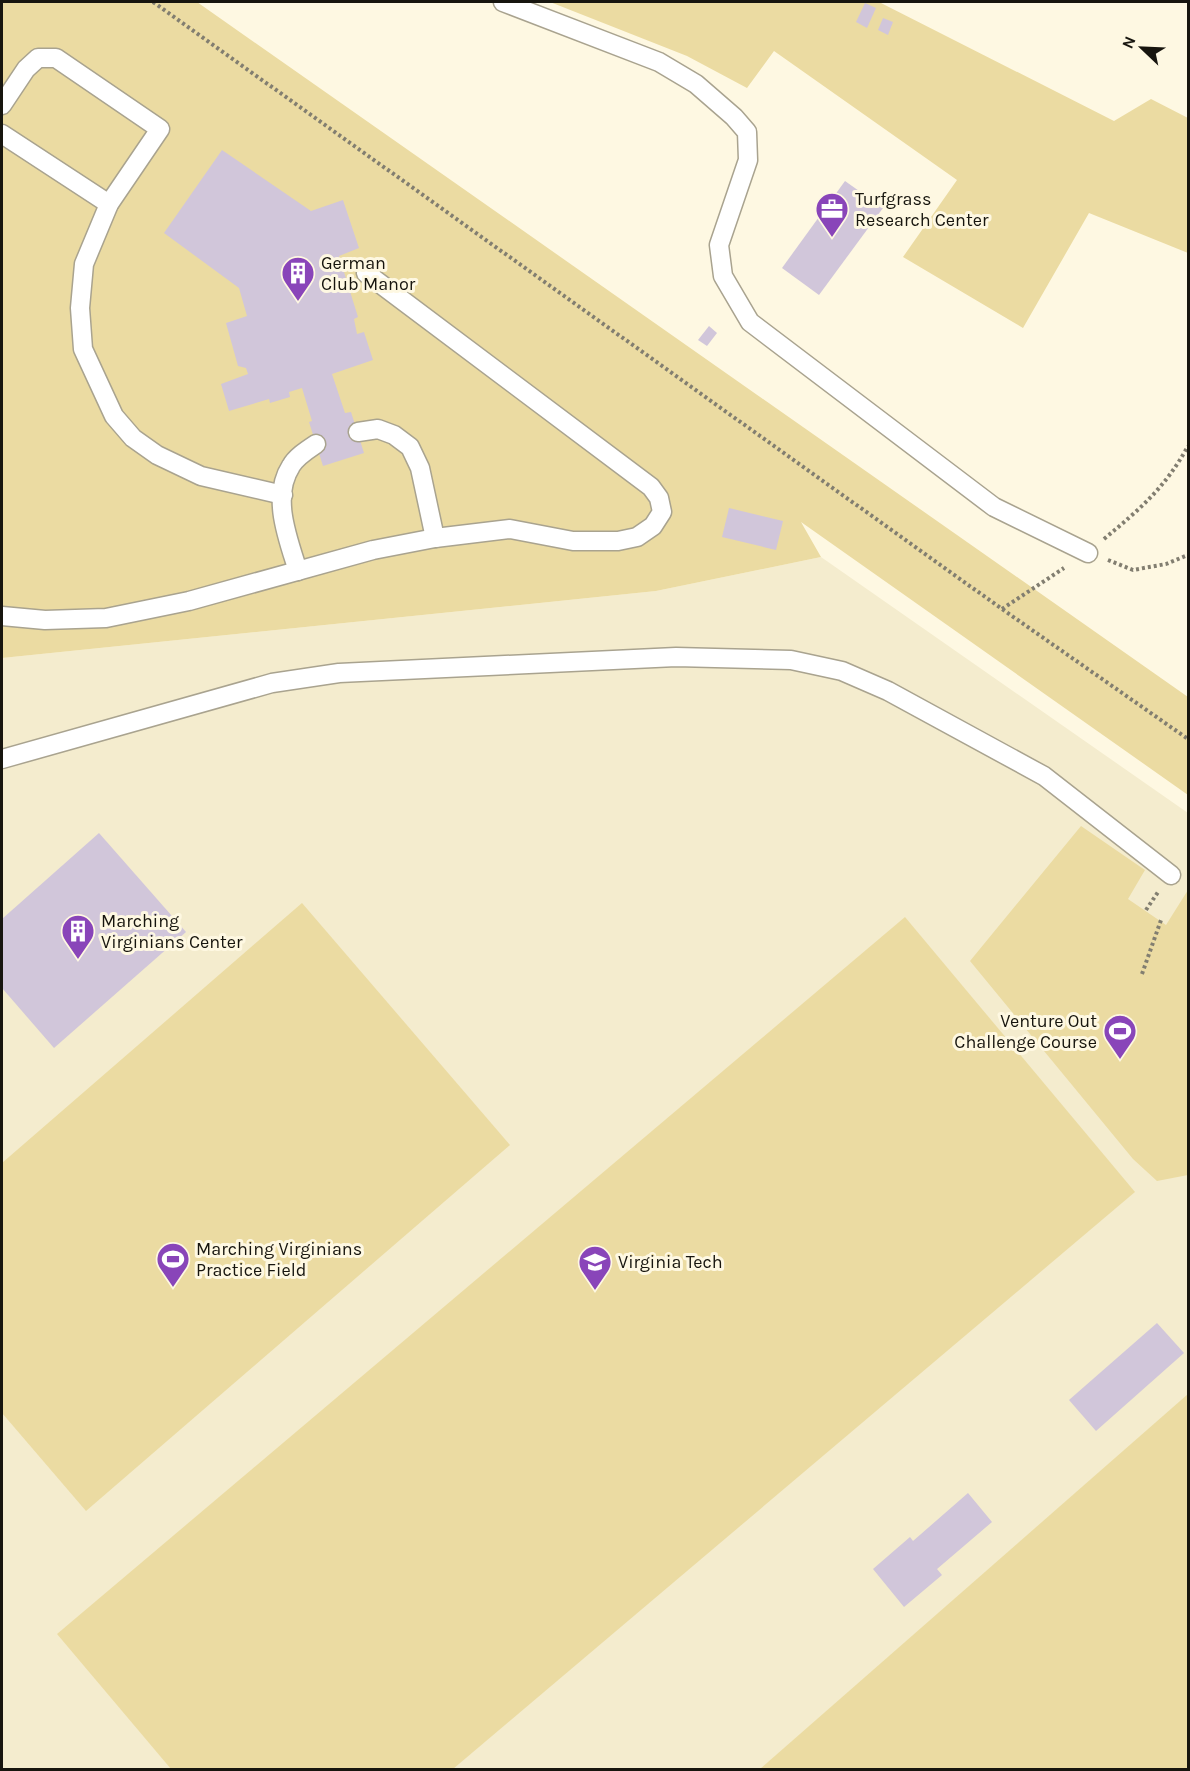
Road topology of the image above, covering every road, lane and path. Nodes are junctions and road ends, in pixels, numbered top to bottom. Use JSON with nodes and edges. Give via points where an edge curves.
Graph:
{"nodes":[{"id":1,"x":153,"y":2,"type":"edge"},
{"id":2,"x":503,"y":2,"type":"edge"},
{"id":3,"x":2,"y":105,"type":"edge"},
{"id":4,"x":2,"y":134,"type":"edge"},
{"id":5,"x":109,"y":204,"type":"junction"},
{"id":6,"x":366,"y":273,"type":"dead end"},
{"id":7,"x":358,"y":432,"type":"dead end"},
{"id":8,"x":316,"y":444,"type":"dead end"},
{"id":9,"x":283,"y":495,"type":"junction"},
{"id":10,"x":435,"y":538,"type":"junction"},
{"id":11,"x":1088,"y":553,"type":"joint"},
{"id":12,"x":1188,"y":555,"type":"edge"},
{"id":13,"x":298,"y":571,"type":"junction"},
{"id":14,"x":2,"y":616,"type":"edge"},
{"id":15,"x":1188,"y":739,"type":"edge"},
{"id":16,"x":2,"y":759,"type":"edge"},
{"id":17,"x":1171,"y":875,"type":"dead end"},
{"id":18,"x":1161,"y":920,"type":"dead end"},
{"id":19,"x":1142,"y":974,"type":"dead end"}],
"edges":[{"from":1,"to":15,"type":"path"},
{"from":2,"to":11,"type":"lane","via":[[659,62],[696,84],[734,117],[747,132],[748,160],[719,245],[723,276],[750,322],[994,507]]},
{"from":3,"to":5,"type":"lane","via":[[38,58],[56,58],[160,129]]},
{"from":4,"to":5,"type":"lane"},
{"from":5,"to":9,"type":"lane","via":[[84,264],[80,308],[83,349],[114,416],[133,438],[157,455],[201,476]]},
{"from":6,"to":10,"type":"lane","via":[[651,487],[662,512],[653,526],[637,537],[618,541],[573,541],[510,529]]},
{"from":7,"to":10,"type":"lane","via":[[378,429],[410,447],[422,476]]},
{"from":8,"to":9,"type":"lane","via":[[292,464]]},
{"from":9,"to":13,"type":"lane","via":[[282,512]]},
{"from":10,"to":13,"type":"lane"},
{"from":11,"to":12,"type":"path","via":[[1133,570]]},
{"from":13,"to":14,"type":"lane","via":[[189,601],[106,618],[45,620]]},
{"from":16,"to":17,"type":"lane","via":[[272,683],[339,673],[676,657],[792,660],[842,671],[888,691],[1044,776]]},
{"from":18,"to":19,"type":"path"}]}
